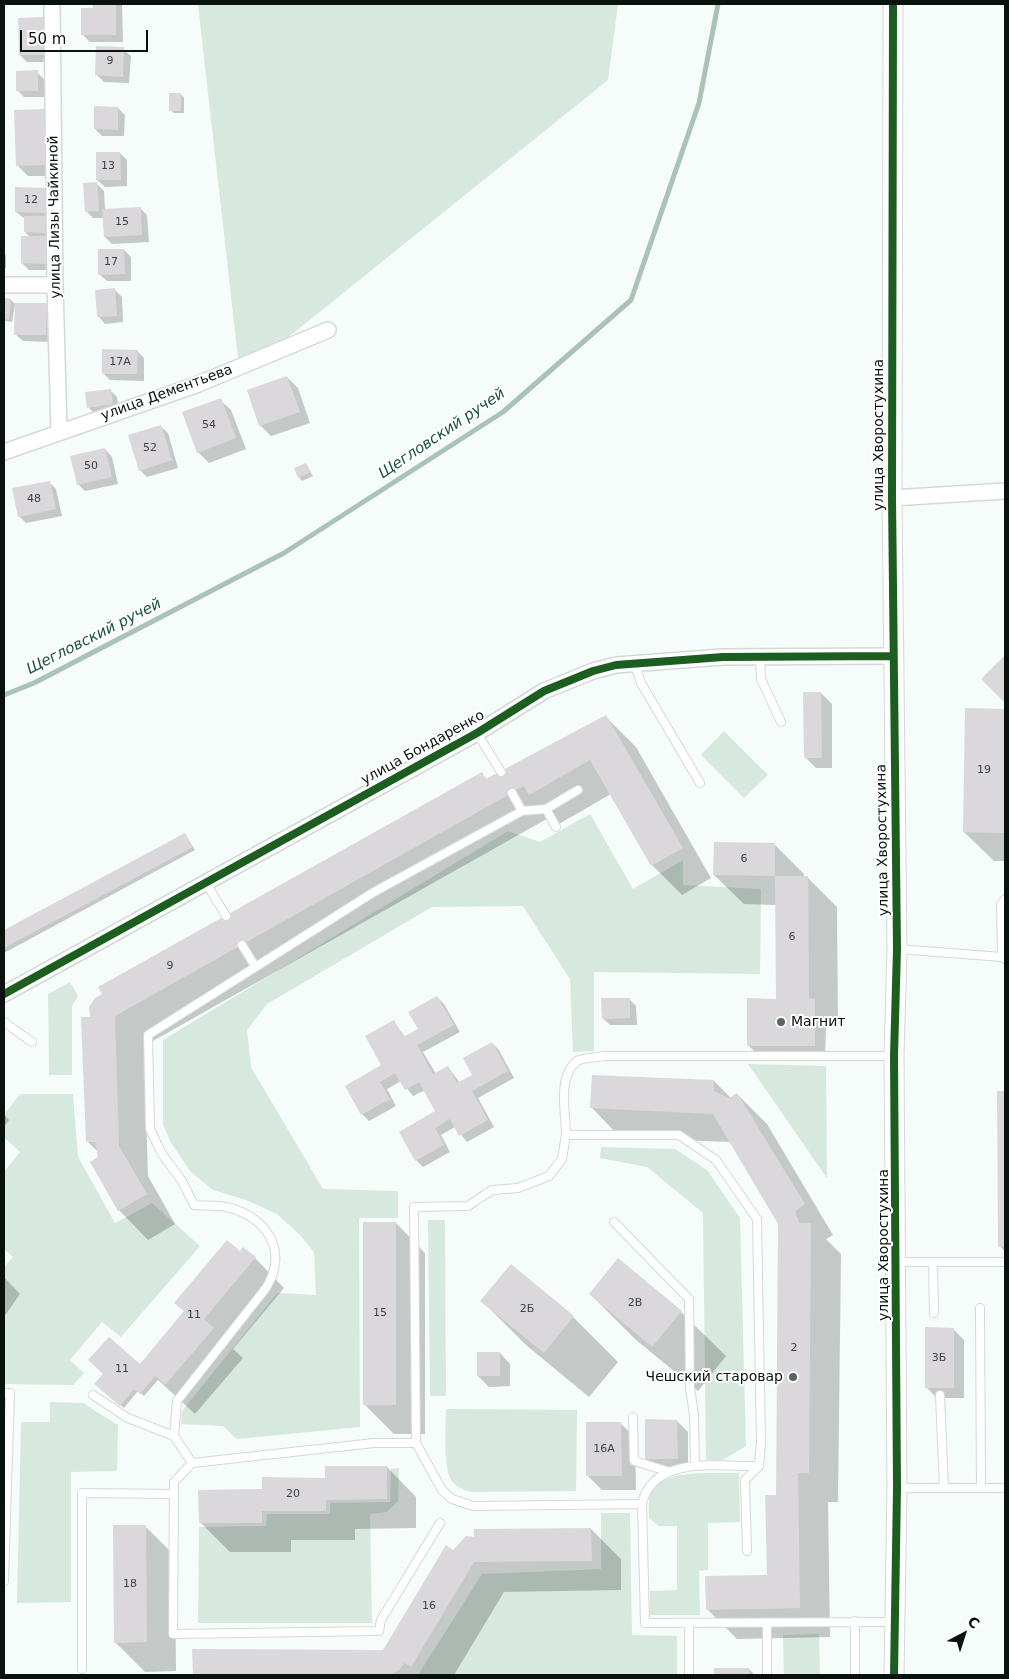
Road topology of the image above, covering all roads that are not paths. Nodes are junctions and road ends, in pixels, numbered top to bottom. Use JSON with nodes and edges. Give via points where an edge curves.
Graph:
{"nodes":[{"id":1,"x":52,"y":4,"type":"edge"},
{"id":2,"x":893,"y":4,"type":"edge"},
{"id":3,"x":55,"y":285,"type":"junction"},
{"id":4,"x":4,"y":286,"type":"edge"},
{"id":5,"x":328,"y":330,"type":"dead end"},
{"id":6,"x":59,"y":431,"type":"junction"},
{"id":7,"x":4,"y":452,"type":"edge"},
{"id":8,"x":1005,"y":491,"type":"edge"},
{"id":9,"x":892,"y":498,"type":"junction"},
{"id":10,"x":760,"y":656,"type":"junction"},
{"id":11,"x":893,"y":656,"type":"junction"},
{"id":12,"x":634,"y":662,"type":"junction"},
{"id":13,"x":781,"y":722,"type":"dead end"},
{"id":14,"x":477,"y":733,"type":"junction"},
{"id":15,"x":500,"y":772,"type":"dead end"},
{"id":16,"x":700,"y":783,"type":"dead end"},
{"id":17,"x":578,"y":790,"type":"dead end"},
{"id":18,"x":512,"y":793,"type":"dead end"},
{"id":19,"x":546,"y":809,"type":"junction"},
{"id":20,"x":522,"y":811,"type":"junction"},
{"id":21,"x":556,"y":826,"type":"dead end"},
{"id":22,"x":206,"y":882,"type":"junction"},
{"id":23,"x":1005,"y":899,"type":"edge"},
{"id":24,"x":226,"y":916,"type":"dead end"},
{"id":25,"x":242,"y":945,"type":"dead end"},
{"id":26,"x":897,"y":949,"type":"junction"},
{"id":27,"x":1004,"y":958,"type":"edge"},
{"id":28,"x":255,"y":966,"type":"junction"},
{"id":29,"x":5,"y":995,"type":"edge"},
{"id":30,"x":4,"y":1022,"type":"edge"},
{"id":31,"x":32,"y":1042,"type":"dead end"},
{"id":32,"x":894,"y":1056,"type":"junction"},
{"id":33,"x":566,"y":1135,"type":"junction"},
{"id":34,"x":614,"y":1222,"type":"dead end"},
{"id":35,"x":897,"y":1262,"type":"junction"},
{"id":36,"x":1005,"y":1262,"type":"edge"},
{"id":37,"x":933,"y":1263,"type":"junction"},
{"id":38,"x":980,"y":1308,"type":"dead end"},
{"id":39,"x":934,"y":1313,"type":"dead end"},
{"id":40,"x":4,"y":1394,"type":"edge"},
{"id":41,"x":940,"y":1394,"type":"dead end"},
{"id":42,"x":93,"y":1395,"type":"dead end"},
{"id":43,"x":633,"y":1417,"type":"dead end"},
{"id":44,"x":174,"y":1436,"type":"junction"},
{"id":45,"x":416,"y":1443,"type":"junction"},
{"id":46,"x":192,"y":1463,"type":"junction"},
{"id":47,"x":695,"y":1466,"type":"junction"},
{"id":48,"x":760,"y":1466,"type":"junction"},
{"id":49,"x":667,"y":1471,"type":"junction"},
{"id":50,"x":944,"y":1487,"type":"junction"},
{"id":51,"x":981,"y":1487,"type":"junction"},
{"id":52,"x":897,"y":1488,"type":"junction"},
{"id":53,"x":1005,"y":1488,"type":"edge"},
{"id":54,"x":174,"y":1494,"type":"junction"},
{"id":55,"x":642,"y":1504,"type":"junction"},
{"id":56,"x":440,"y":1523,"type":"dead end"},
{"id":57,"x":747,"y":1551,"type":"dead end"},
{"id":58,"x":4,"y":1582,"type":"edge"},
{"id":59,"x":855,"y":1621,"type":"junction"},
{"id":60,"x":894,"y":1622,"type":"junction"},
{"id":61,"x":767,"y":1623,"type":"junction"},
{"id":62,"x":689,"y":1624,"type":"junction"},
{"id":63,"x":82,"y":1668,"type":"dead end"},
{"id":64,"x":689,"y":1675,"type":"edge"},
{"id":65,"x":768,"y":1675,"type":"edge"},
{"id":66,"x":855,"y":1675,"type":"edge"},
{"id":67,"x":894,"y":1675,"type":"edge"}],
"edges":[{"from":1,"to":3,"type":"street","name":"улица Лизы Чайкиной"},
{"from":2,"to":9,"type":"street","name":"улица Хворостухина"},
{"from":3,"to":4,"type":"street"},
{"from":3,"to":6,"type":"street","name":"улица Лизы Чайкиной"},
{"from":5,"to":6,"type":"street","name":"улица Дементьева","via":[[196,385]]},
{"from":6,"to":7,"type":"street","name":"улица Дементьева"},
{"from":8,"to":9,"type":"street"},
{"from":9,"to":11,"type":"street","name":"улица Хворостухина"},
{"from":10,"to":11,"type":"street","name":"улица Бондаренко"},
{"from":10,"to":12,"type":"street","name":"улица Бондаренко"},
{"from":10,"to":13,"type":"lane","via":[[761,679]]},
{"from":11,"to":26,"type":"street","name":"улица Хворостухина"},
{"from":12,"to":14,"type":"street","name":"улица Бондаренко","via":[[593,670],[544,692]]},
{"from":12,"to":16,"type":"lane","via":[[641,683]]},
{"from":14,"to":15,"type":"lane"},
{"from":14,"to":22,"type":"street","name":"улица Бондаренко"},
{"from":17,"to":19,"type":"lane"},
{"from":18,"to":20,"type":"lane"},
{"from":19,"to":20,"type":"lane"},
{"from":19,"to":21,"type":"lane"},
{"from":20,"to":28,"type":"lane","via":[[374,892]]},
{"from":22,"to":24,"type":"lane"},
{"from":22,"to":29,"type":"street","name":"улица Бондаренко"},
{"from":23,"to":27,"type":"lane","via":[[1002,904]]},
{"from":25,"to":28,"type":"lane"},
{"from":26,"to":27,"type":"lane"},
{"from":26,"to":32,"type":"street","name":"улица Хворостухина"},
{"from":28,"to":44,"type":"lane","via":[[148,1035],[150,1129],[162,1154],[182,1181],[194,1205],[227,1207],[256,1221],[271,1238],[277,1261],[275,1274],[266,1288],[177,1401]]},
{"from":30,"to":31,"type":"lane"},
{"from":32,"to":33,"type":"lane","via":[[604,1056],[578,1060],[565,1080]]},
{"from":32,"to":35,"type":"street","name":"улица Хворостухина"},
{"from":33,"to":45,"type":"lane","via":[[562,1159],[549,1176],[518,1188],[492,1190],[468,1206],[414,1207]]},
{"from":33,"to":48,"type":"lane","via":[[678,1134],[716,1160],[757,1219]]},
{"from":34,"to":47,"type":"lane","via":[[690,1300],[690,1388]]},
{"from":35,"to":37,"type":"lane"},
{"from":35,"to":52,"type":"street","name":"улица Хворостухина"},
{"from":36,"to":37,"type":"lane"},
{"from":37,"to":39,"type":"lane"},
{"from":38,"to":51,"type":"lane"},
{"from":40,"to":58,"type":"lane","via":[[10,1394]]},
{"from":41,"to":50,"type":"lane"},
{"from":42,"to":44,"type":"lane","via":[[128,1418]]},
{"from":43,"to":49,"type":"lane","via":[[634,1461]]},
{"from":44,"to":46,"type":"lane"},
{"from":45,"to":46,"type":"lane","via":[[374,1443]]},
{"from":45,"to":55,"type":"lane","via":[[442,1490],[452,1499],[473,1506]]},
{"from":46,"to":54,"type":"lane","via":[[174,1482]]},
{"from":47,"to":48,"type":"lane"},
{"from":47,"to":49,"type":"lane"},
{"from":48,"to":57,"type":"lane","via":[[745,1480]]},
{"from":49,"to":55,"type":"lane","via":[[644,1494]]},
{"from":50,"to":51,"type":"lane"},
{"from":50,"to":52,"type":"lane"},
{"from":51,"to":53,"type":"lane"},
{"from":52,"to":60,"type":"street","name":"улица Хворостухина"},
{"from":54,"to":56,"type":"lane","via":[[173,1634],[379,1631],[381,1620]]},
{"from":54,"to":63,"type":"lane","via":[[82,1493]]},
{"from":55,"to":62,"type":"lane","via":[[645,1623]]},
{"from":59,"to":60,"type":"lane"},
{"from":59,"to":61,"type":"lane"},
{"from":59,"to":66,"type":"lane"},
{"from":60,"to":67,"type":"street","name":"улица Хворостухина"},
{"from":61,"to":62,"type":"lane"},
{"from":61,"to":65,"type":"lane"},
{"from":62,"to":64,"type":"lane"}]}
